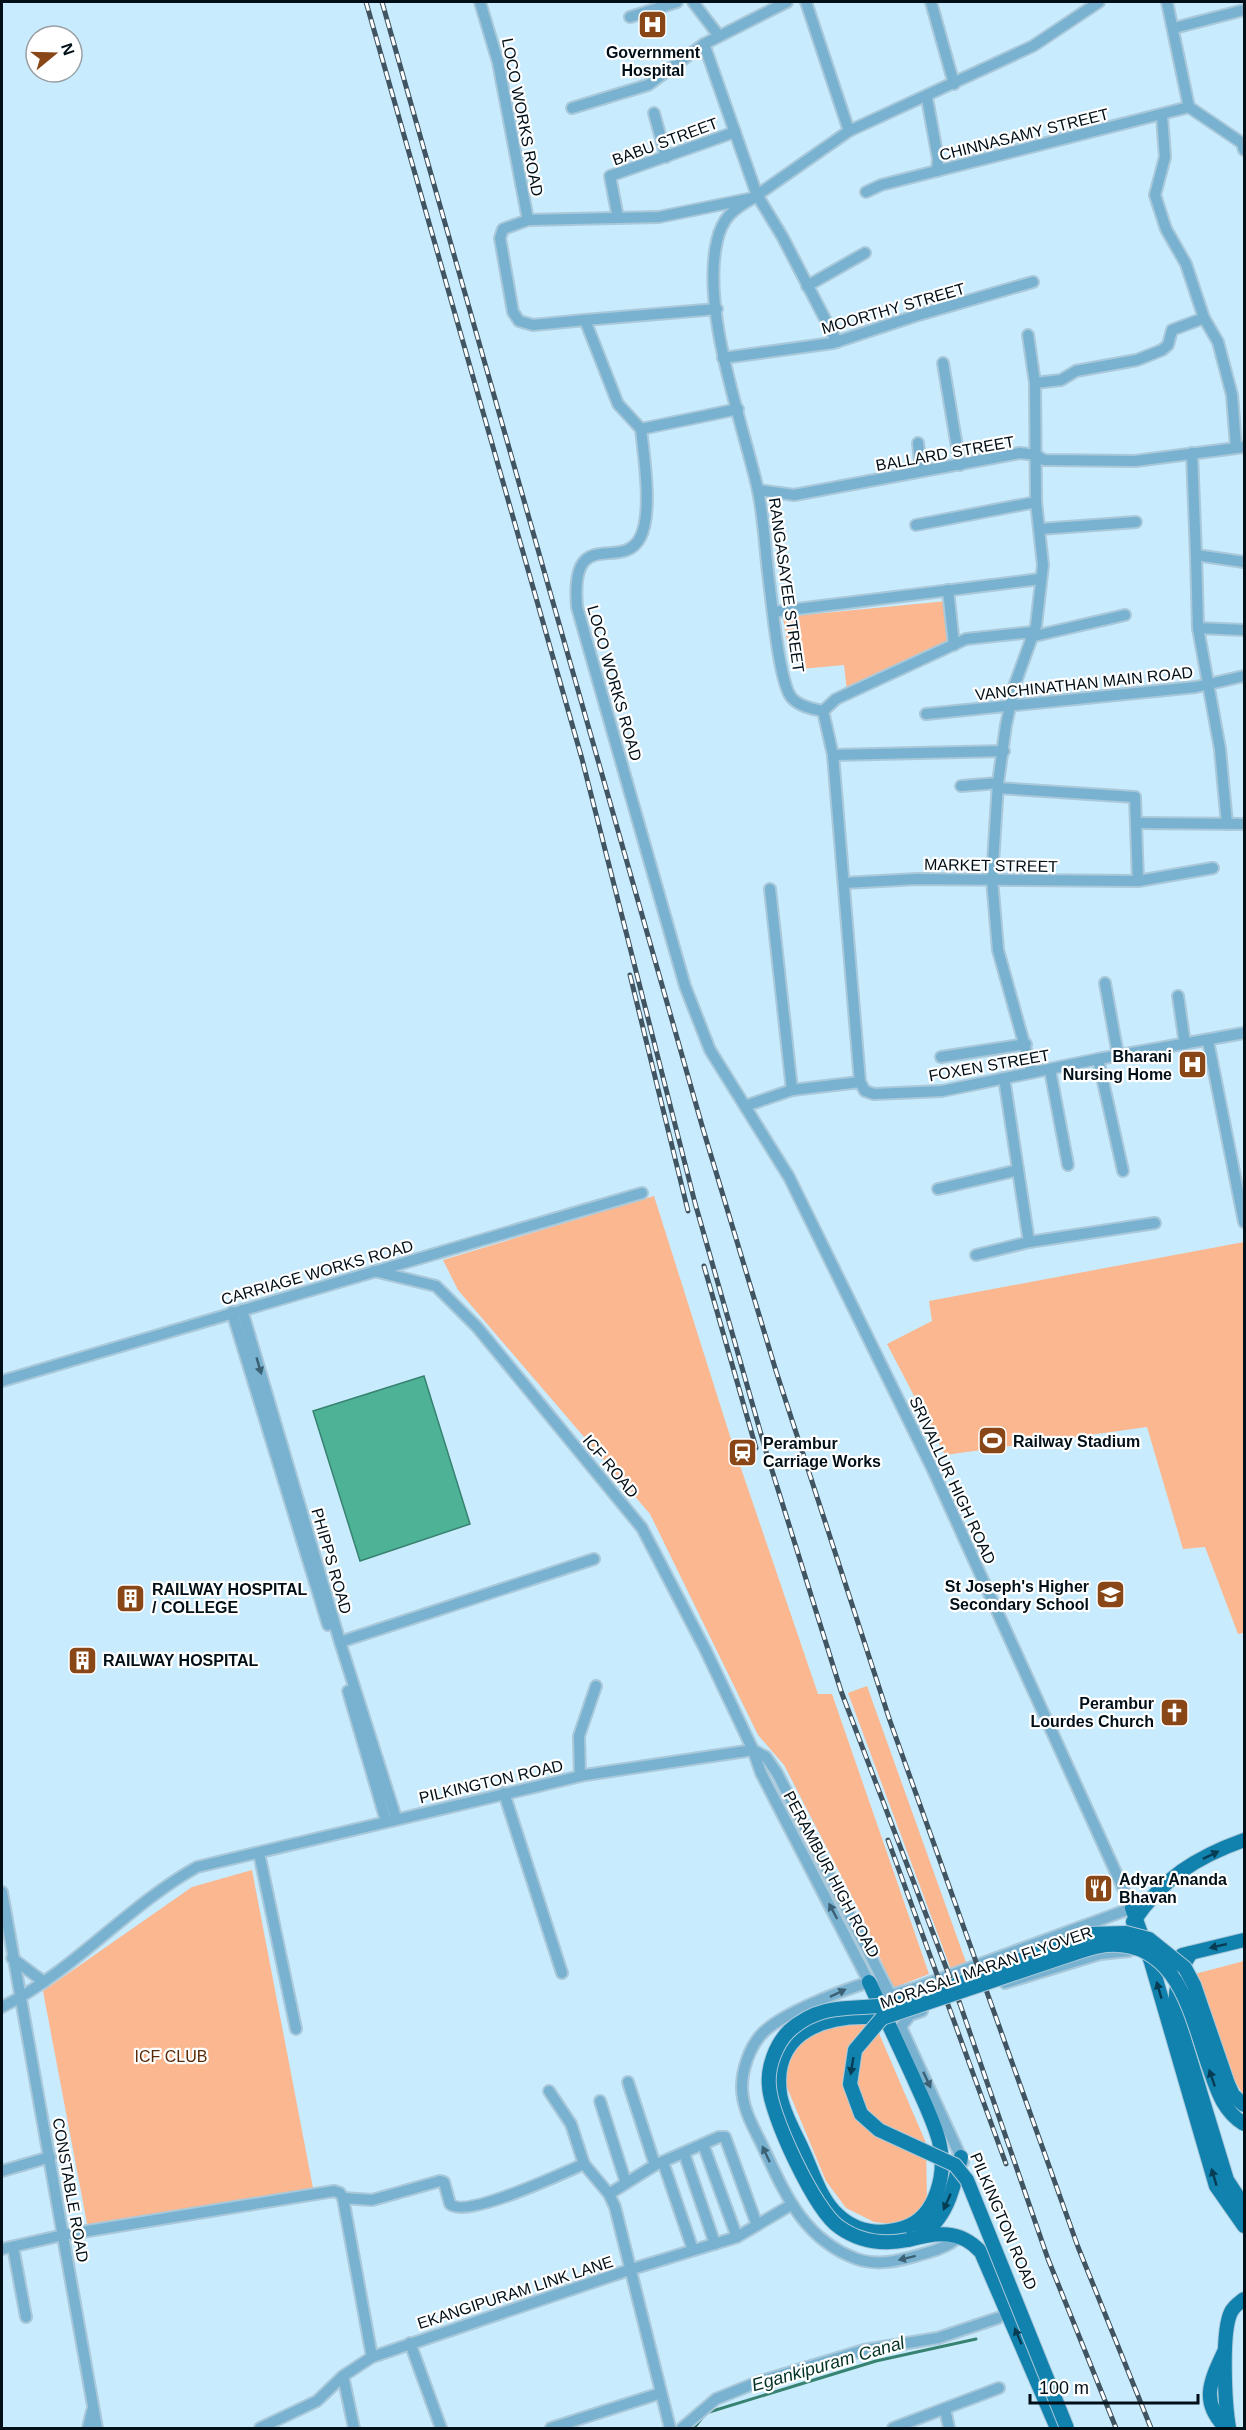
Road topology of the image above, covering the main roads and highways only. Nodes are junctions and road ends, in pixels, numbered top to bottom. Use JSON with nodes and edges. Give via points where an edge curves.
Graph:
{"nodes":[{"id":1,"x":1245,"y":1840,"type":"edge"},
{"id":2,"x":1134,"y":1913,"type":"junction"},
{"id":3,"x":1245,"y":1940,"type":"edge"},
{"id":4,"x":1118,"y":1952,"type":"road end"},
{"id":5,"x":1191,"y":1953,"type":"junction"},
{"id":6,"x":1149,"y":1956,"type":"junction"},
{"id":7,"x":870,"y":1982,"type":"road end"},
{"id":8,"x":882,"y":2018,"type":"junction"},
{"id":9,"x":1245,"y":2105,"type":"edge"},
{"id":10,"x":1245,"y":2124,"type":"edge"},
{"id":11,"x":961,"y":2157,"type":"road end"},
{"id":12,"x":1245,"y":2206,"type":"edge"},
{"id":13,"x":1245,"y":2226,"type":"edge"},
{"id":14,"x":990,"y":2227,"type":"road end"},
{"id":15,"x":960,"y":2236,"type":"junction"},
{"id":16,"x":913,"y":2238,"type":"junction"},
{"id":17,"x":1245,"y":2299,"type":"edge"},
{"id":18,"x":1057,"y":2428,"type":"edge"},
{"id":19,"x":1068,"y":2428,"type":"edge"},
{"id":20,"x":1227,"y":2428,"type":"edge"}],
"edges":[{"from":2,"to":1,"type":"main road","one_way":true,"via":[[1167,1880],[1203,1858]]},
{"from":2,"to":4,"type":"main road"},
{"from":2,"to":6,"type":"main road"},
{"from":3,"to":5,"type":"main road","one_way":true},
{"from":5,"to":6,"type":"main road","via":[[1167,1959]]},
{"from":5,"to":12,"type":"main road","via":[[1180,1968],[1175,2009],[1227,2180]]},
{"from":13,"to":6,"type":"main road","one_way":true,"via":[[1216,2186]]},
{"from":7,"to":8,"type":"main road","via":[[941,2152],[935,2197],[920,2222],[876,2233],[837,2215],[822,2192],[780,2096],[782,2062],[791,2045],[807,2029],[838,2018]]},
{"from":10,"to":8,"type":"main road","name":"MORASALI MARAN FLYOVER","one_way":true,"bridge":true,"via":[[1226,2108],[1216,2090],[1176,1979],[1165,1965],[1132,1948],[1104,1945]]},
{"from":8,"to":19,"type":"main road","name":"MORASALI MARAN FLYOVER","one_way":true,"bridge":true,"via":[[855,2050],[850,2075],[856,2104],[879,2130],[955,2165],[968,2180]]},
{"from":9,"to":16,"type":"main road","name":"MORASALI MARAN FLYOVER","bridge":true,"via":[[1233,2095],[1228,2084],[1185,1968],[1149,1939],[1126,1933],[1089,1934],[900,2004],[821,2011],[788,2032],[773,2058],[768,2083],[774,2110],[812,2193],[830,2219],[869,2241],[894,2243]]},
{"from":11,"to":16,"type":"main road","one_way":true,"via":[[945,2207],[930,2228]]},
{"from":14,"to":15,"type":"main road"},
{"from":15,"to":16,"type":"main road","name":"MORASALI MARAN FLYOVER","via":[[944,2232]]},
{"from":18,"to":15,"type":"main road","one_way":true,"via":[[981,2252]]},
{"from":17,"to":20,"type":"main road","via":[[1232,2310],[1227,2347],[1212,2378],[1209,2396],[1214,2416]]}]}
